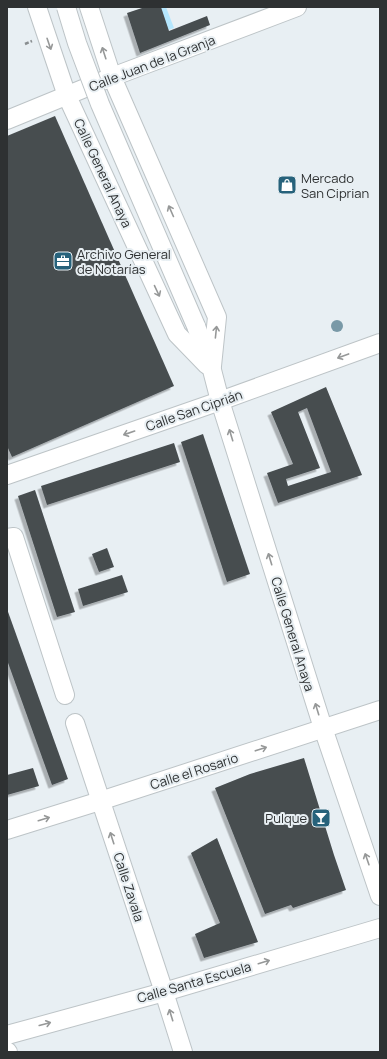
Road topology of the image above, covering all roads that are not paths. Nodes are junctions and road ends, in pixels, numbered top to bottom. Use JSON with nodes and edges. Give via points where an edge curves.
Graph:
{"nodes":[{"id":1,"x":37,"y":7,"type":"edge"},
{"id":2,"x":66,"y":7,"type":"edge"},
{"id":3,"x":89,"y":7,"type":"edge"},
{"id":4,"x":298,"y":7,"type":"edge"},
{"id":5,"x":112,"y":77,"type":"junction"},
{"id":6,"x":67,"y":96,"type":"junction"},
{"id":7,"x":7,"y":120,"type":"edge"},
{"id":8,"x":380,"y":343,"type":"edge"},
{"id":9,"x":212,"y":370,"type":"junction"},
{"id":10,"x":220,"y":401,"type":"junction"},
{"id":11,"x":7,"y":475,"type":"edge"},
{"id":12,"x":7,"y":538,"type":"edge"},
{"id":13,"x":65,"y":695,"type":"dead end"},
{"id":14,"x":380,"y":710,"type":"edge"},
{"id":15,"x":75,"y":722,"type":"dead end"},
{"id":16,"x":323,"y":728,"type":"junction"},
{"id":17,"x":100,"y":801,"type":"junction"},
{"id":18,"x":7,"y":830,"type":"edge"},
{"id":19,"x":380,"y":896,"type":"edge"},
{"id":20,"x":380,"y":928,"type":"edge"},
{"id":21,"x":164,"y":992,"type":"junction"},
{"id":22,"x":7,"y":1035,"type":"edge"},
{"id":23,"x":183,"y":1052,"type":"edge"}],
"edges":[{"from":1,"to":6,"type":"street","name":"Calle General Anaya","one_way":true},
{"from":2,"to":9,"type":"street","name":"Calle General Anaya","bridge":true,"via":[[100,104],[196,326]]},
{"from":5,"to":3,"type":"street","name":"Calle General Anaya","one_way":true},
{"from":4,"to":5,"type":"street","name":"Calle Juan de la Granja"},
{"from":5,"to":6,"type":"street","name":"Calle Juan de la Granja"},
{"from":9,"to":5,"type":"street","name":"Calle General Anaya","one_way":true,"via":[[218,316]]},
{"from":6,"to":7,"type":"street","name":"Calle Juan de la Granja"},
{"from":6,"to":9,"type":"street","name":"Calle General Anaya","one_way":true,"via":[[177,334]]},
{"from":8,"to":10,"type":"street","name":"Calle San Ciprián","one_way":true},
{"from":9,"to":10,"type":"street","name":"Calle General Anaya"},
{"from":10,"to":11,"type":"street","name":"Calle San Ciprián","one_way":true},
{"from":16,"to":10,"type":"street","name":"Calle General Anaya","one_way":true},
{"from":12,"to":13,"type":"street","via":[[14,538]]},
{"from":14,"to":16,"type":"street","name":"Calle el Rosario"},
{"from":15,"to":17,"type":"street","name":"Calle Zavala"},
{"from":17,"to":16,"type":"street","name":"Calle el Rosario","one_way":true},
{"from":19,"to":16,"type":"street","name":"Calle General Anaya","one_way":true},
{"from":18,"to":17,"type":"street","name":"Calle el Rosario","one_way":true},
{"from":21,"to":17,"type":"street","name":"Calle Zavala","one_way":true},
{"from":21,"to":20,"type":"street","name":"Calle Santa Escuela","one_way":true},
{"from":22,"to":21,"type":"street","name":"Calle Santa Escuela","one_way":true},
{"from":23,"to":21,"type":"street","name":"Calle Zavala","one_way":true}]}
